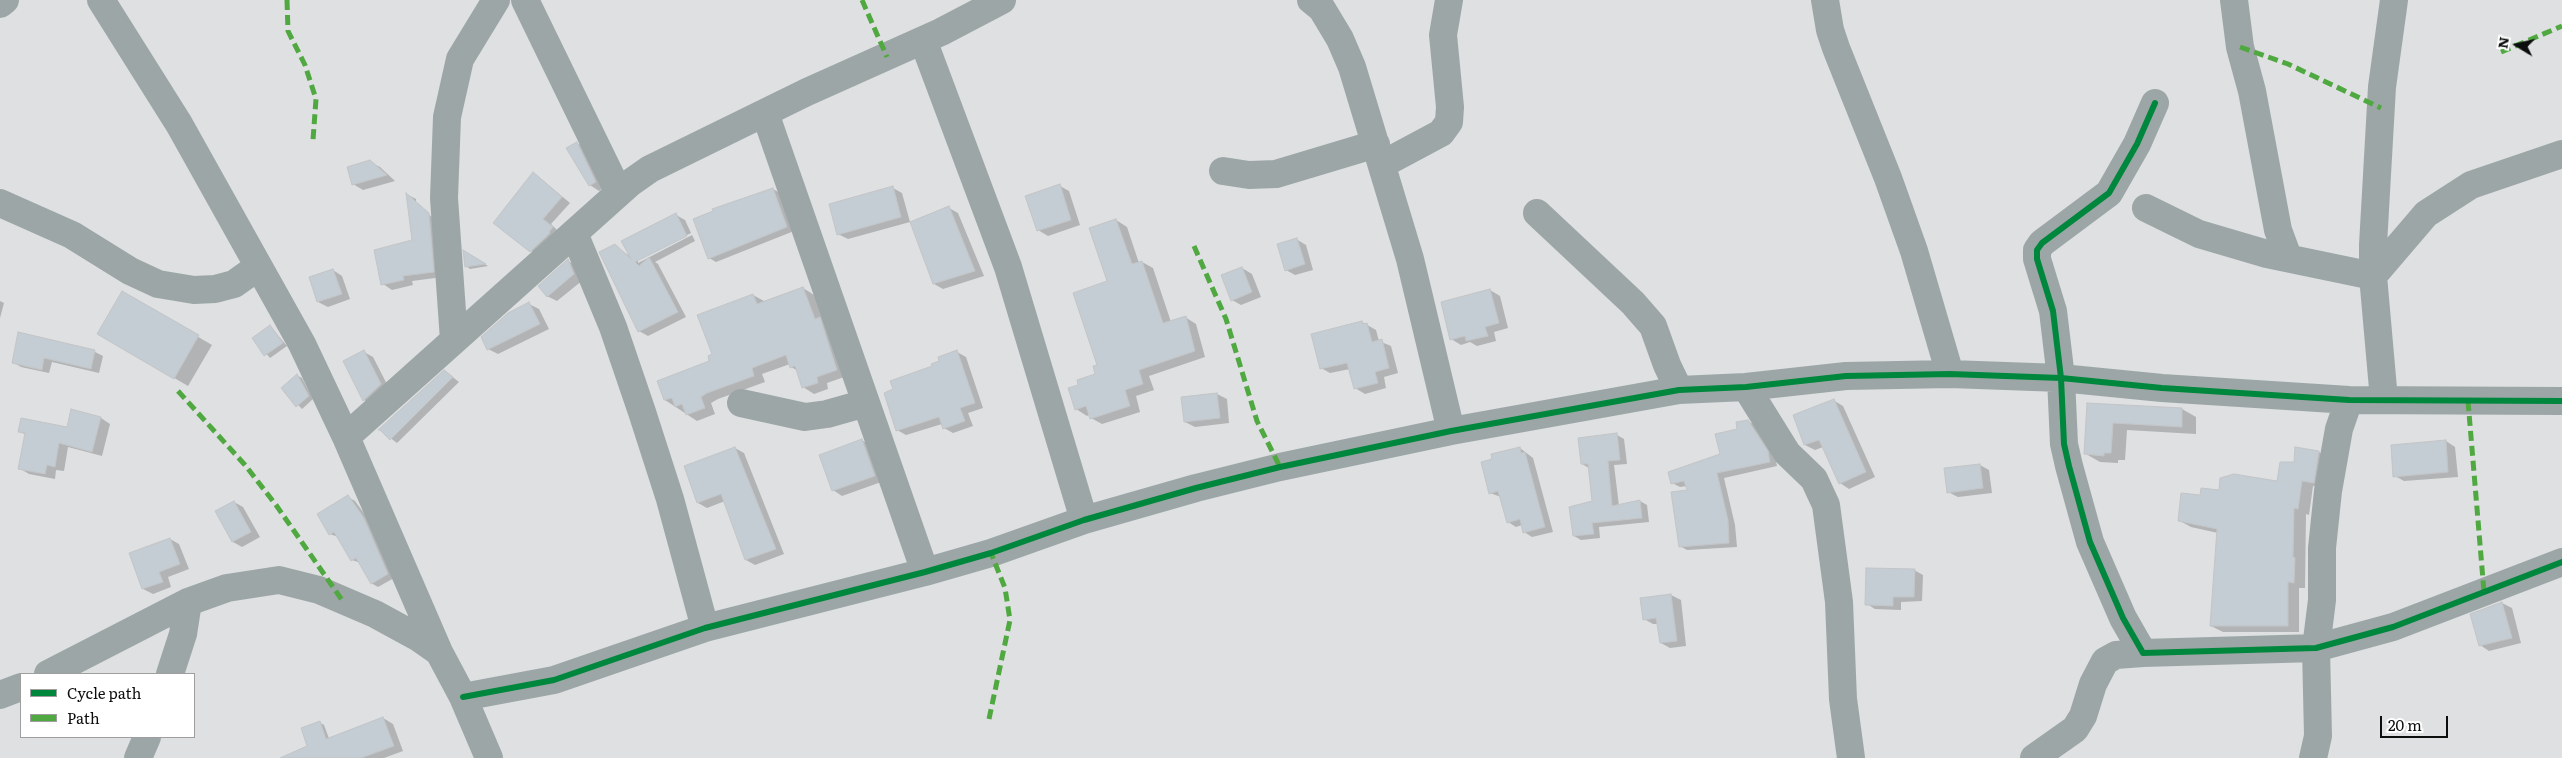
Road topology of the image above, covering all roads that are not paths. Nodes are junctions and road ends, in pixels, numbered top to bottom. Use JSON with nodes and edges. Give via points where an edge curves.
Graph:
{"nodes":[{"id":1,"x":5,"y":0,"type":"edge"},
{"id":2,"x":101,"y":0,"type":"edge"},
{"id":3,"x":496,"y":0,"type":"edge"},
{"id":4,"x":525,"y":0,"type":"edge"},
{"id":5,"x":1002,"y":0,"type":"edge"},
{"id":6,"x":1311,"y":0,"type":"edge"},
{"id":7,"x":1449,"y":0,"type":"edge"},
{"id":8,"x":1825,"y":0,"type":"edge"},
{"id":9,"x":2234,"y":0,"type":"edge"},
{"id":10,"x":2394,"y":0,"type":"edge"},
{"id":11,"x":0,"y":4,"type":"edge"},
{"id":12,"x":923,"y":40,"type":"junction"},
{"id":13,"x":2156,"y":103,"type":"dead end"},
{"id":14,"x":765,"y":113,"type":"junction"},
{"id":15,"x":1380,"y":154,"type":"junction"},
{"id":16,"x":2562,"y":154,"type":"edge"},
{"id":17,"x":1223,"y":171,"type":"dead end"},
{"id":18,"x":619,"y":193,"type":"junction"},
{"id":19,"x":0,"y":203,"type":"edge"},
{"id":20,"x":2146,"y":208,"type":"dead end"},
{"id":21,"x":1537,"y":212,"type":"dead end"},
{"id":22,"x":574,"y":233,"type":"junction"},
{"id":23,"x":2288,"y":257,"type":"junction"},
{"id":24,"x":258,"y":267,"type":"junction"},
{"id":25,"x":2372,"y":276,"type":"junction"},
{"id":26,"x":454,"y":340,"type":"junction"},
{"id":27,"x":1950,"y":374,"type":"junction"},
{"id":28,"x":2061,"y":378,"type":"junction"},
{"id":29,"x":1746,"y":387,"type":"junction"},
{"id":30,"x":1679,"y":390,"type":"junction"},
{"id":31,"x":2349,"y":400,"type":"junction"},
{"id":32,"x":2384,"y":400,"type":"junction"},
{"id":33,"x":2562,"y":401,"type":"edge"},
{"id":34,"x":866,"y":403,"type":"junction"},
{"id":35,"x":741,"y":404,"type":"dead end"},
{"id":36,"x":1450,"y":431,"type":"junction"},
{"id":37,"x":346,"y":437,"type":"junction"},
{"id":38,"x":1084,"y":520,"type":"junction"},
{"id":39,"x":2562,"y":562,"type":"edge"},
{"id":40,"x":925,"y":572,"type":"junction"},
{"id":41,"x":188,"y":602,"type":"junction"},
{"id":42,"x":705,"y":628,"type":"junction"},
{"id":43,"x":2316,"y":648,"type":"junction"},
{"id":44,"x":439,"y":652,"type":"junction"},
{"id":45,"x":2143,"y":653,"type":"junction"},
{"id":46,"x":50,"y":673,"type":"edge"},
{"id":47,"x":170,"y":673,"type":"edge"},
{"id":48,"x":20,"y":687,"type":"edge"},
{"id":49,"x":0,"y":695,"type":"edge"},
{"id":50,"x":463,"y":696,"type":"junction"},
{"id":51,"x":147,"y":738,"type":"edge"},
{"id":52,"x":138,"y":758,"type":"edge"},
{"id":53,"x":489,"y":758,"type":"edge"},
{"id":54,"x":1851,"y":758,"type":"edge"},
{"id":55,"x":2034,"y":758,"type":"edge"},
{"id":56,"x":2313,"y":758,"type":"edge"}],
"edges":[{"from":1,"to":11,"type":"street"},
{"from":2,"to":24,"type":"street","via":[[179,124]]},
{"from":3,"to":26,"type":"street","via":[[460,59],[447,117],[444,198]]},
{"from":4,"to":18,"type":"street"},
{"from":5,"to":12,"type":"street"},
{"from":6,"to":15,"type":"street","via":[[1322,10],[1340,39]]},
{"from":7,"to":15,"type":"street","via":[[1443,35],[1449,122],[1434,138]]},
{"from":8,"to":27,"type":"street","via":[[1836,48],[1911,242]]},
{"from":9,"to":23,"type":"street","via":[[2240,47],[2252,91],[2278,230]]},
{"from":10,"to":25,"type":"street","via":[[2382,87]]},
{"from":12,"to":14,"type":"street"},
{"from":12,"to":38,"type":"street","via":[[1008,267]]},
{"from":13,"to":28,"type":"street","via":[[2109,193],[2037,250],[2040,273],[2053,310]]},
{"from":14,"to":18,"type":"street","via":[[650,169]]},
{"from":14,"to":34,"type":"street"},
{"from":15,"to":17,"type":"street","via":[[1276,174],[1249,175]]},
{"from":15,"to":36,"type":"street","via":[[1430,333]]},
{"from":16,"to":25,"type":"street","via":[[2471,185],[2426,214]]},
{"from":18,"to":22,"type":"street"},
{"from":19,"to":24,"type":"street","via":[[72,235],[130,271],[158,284],[194,290],[215,289],[234,284]]},
{"from":20,"to":23,"type":"street","via":[[2199,234]]},
{"from":21,"to":30,"type":"street","via":[[1634,303],[1653,326]]},
{"from":22,"to":26,"type":"street"},
{"from":22,"to":42,"type":"street","via":[[613,327],[642,412],[670,499]]},
{"from":23,"to":25,"type":"street"},
{"from":24,"to":37,"type":"street","via":[[302,344]]},
{"from":25,"to":32,"type":"street"},
{"from":26,"to":37,"type":"street"},
{"from":27,"to":28,"type":"street"},
{"from":27,"to":29,"type":"street","via":[[1846,376]]},
{"from":28,"to":31,"type":"street"},
{"from":28,"to":45,"type":"street","via":[[2064,444],[2090,542],[2123,618]]},
{"from":29,"to":30,"type":"street"},
{"from":29,"to":54,"type":"street","via":[[1787,453],[1814,479],[1826,505],[1839,602],[1843,699]]},
{"from":30,"to":36,"type":"street"},
{"from":31,"to":32,"type":"street"},
{"from":31,"to":43,"type":"street","via":[[2339,429],[2328,491]]},
{"from":32,"to":33,"type":"street"},
{"from":34,"to":35,"type":"street","via":[[805,417]]},
{"from":34,"to":40,"type":"street"},
{"from":36,"to":38,"type":"street","via":[[1205,485]]},
{"from":37,"to":44,"type":"street"},
{"from":38,"to":40,"type":"street"},
{"from":39,"to":43,"type":"street","via":[[2393,627]]},
{"from":40,"to":42,"type":"street"},
{"from":41,"to":44,"type":"street","via":[[227,588],[279,580],[319,590],[375,614]]},
{"from":41,"to":46,"type":"street"},
{"from":41,"to":47,"type":"street","via":[[183,634]]},
{"from":42,"to":50,"type":"street","via":[[554,680]]},
{"from":43,"to":45,"type":"street"},
{"from":43,"to":56,"type":"street","via":[[2318,736]]},
{"from":44,"to":50,"type":"street"},
{"from":45,"to":55,"type":"street","via":[[2116,655],[2106,661],[2075,729]]},
{"from":48,"to":49,"type":"street"},
{"from":50,"to":53,"type":"street"},
{"from":51,"to":52,"type":"street"}]}
